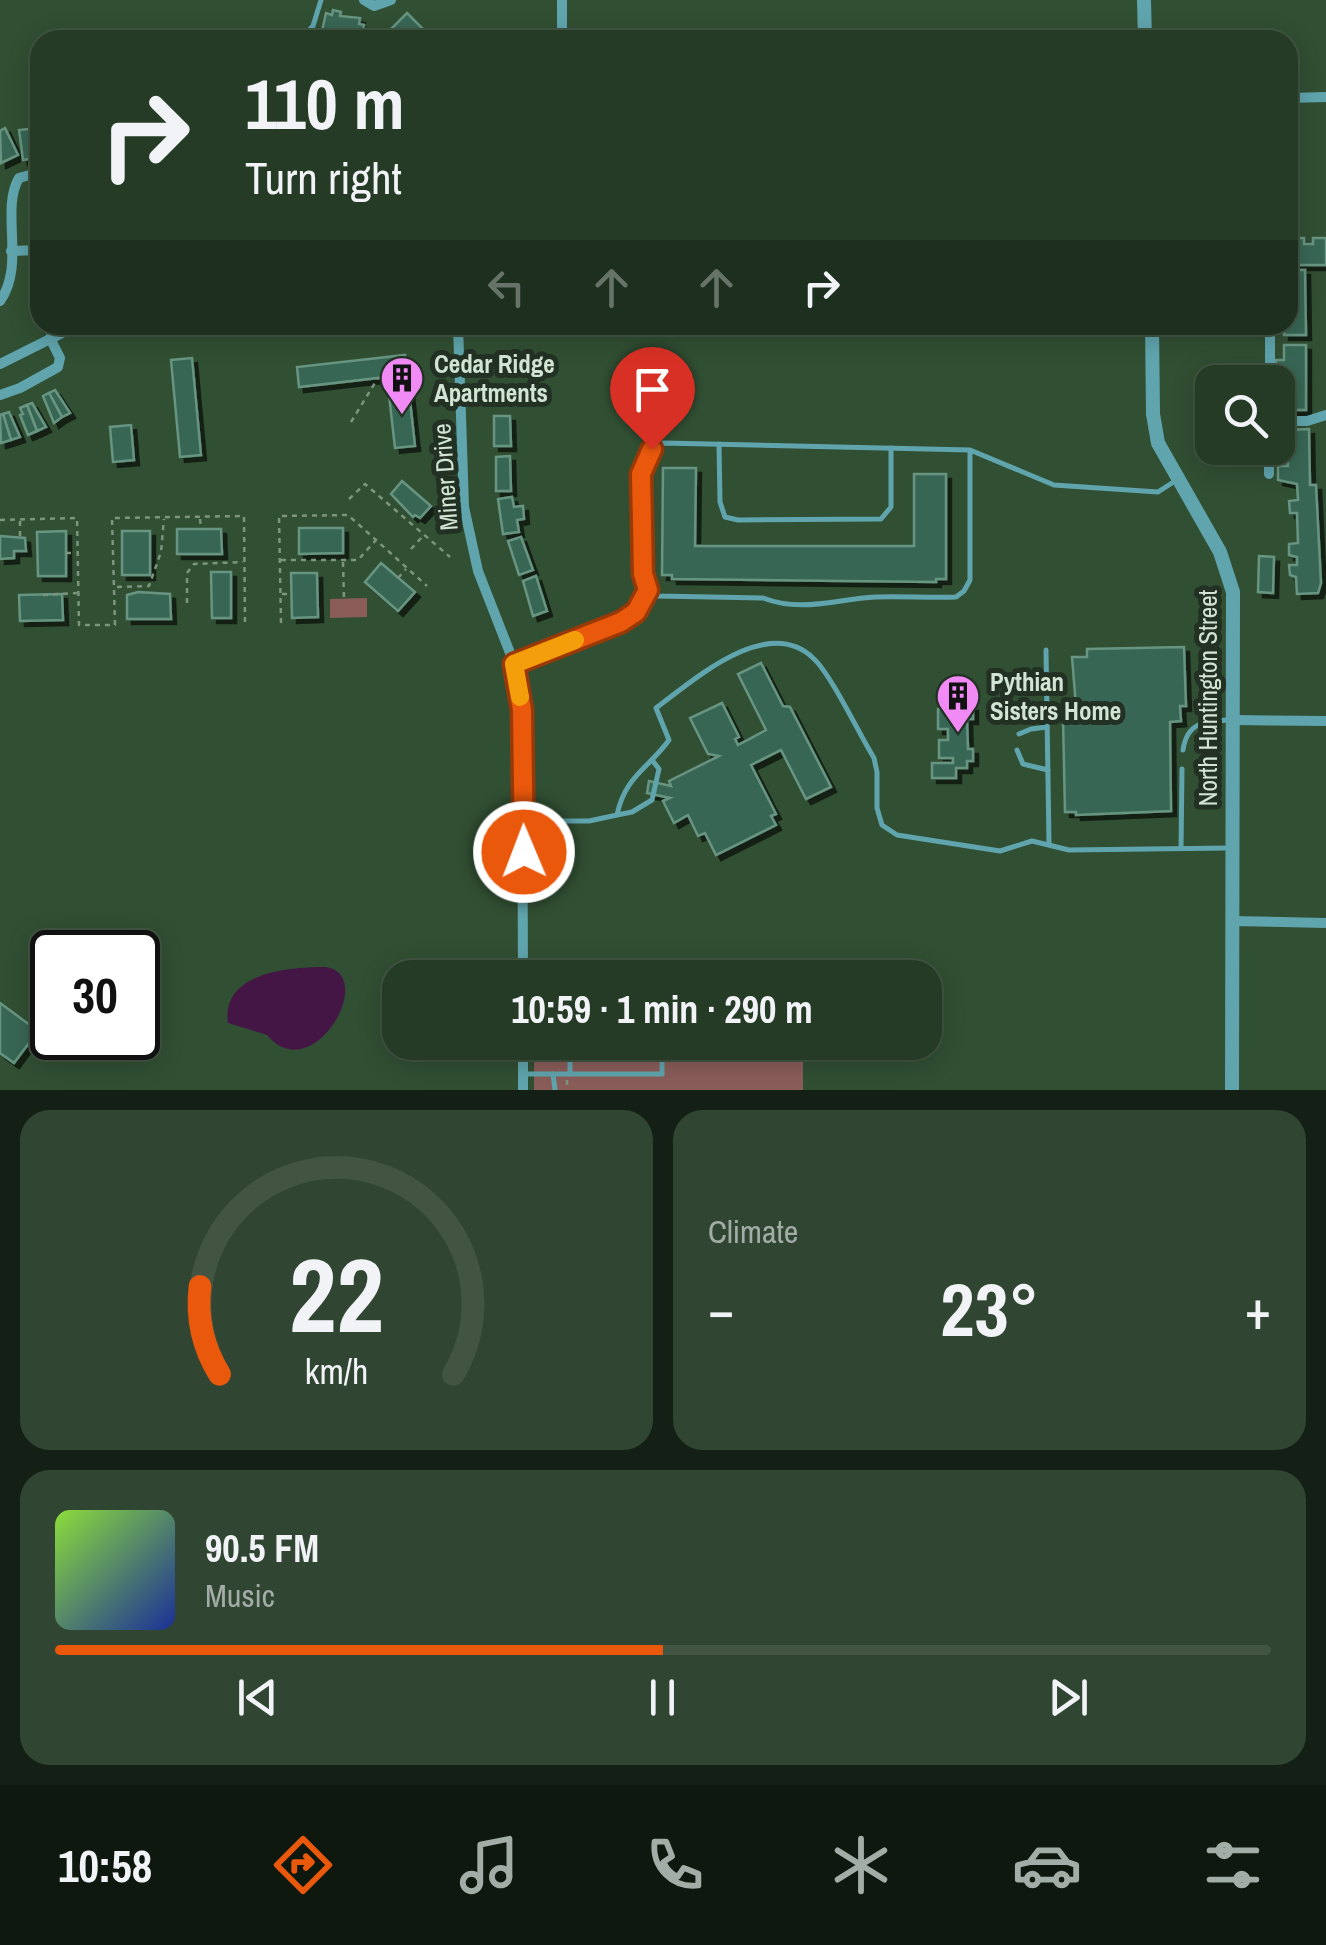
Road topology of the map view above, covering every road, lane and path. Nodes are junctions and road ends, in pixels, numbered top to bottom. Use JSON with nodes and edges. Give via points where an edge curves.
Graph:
{"nodes":[{"id":1,"x":321,"y":0,"type":"edge"},
{"id":2,"x":364,"y":0,"type":"edge"},
{"id":3,"x":391,"y":0,"type":"edge"},
{"id":4,"x":562,"y":0,"type":"edge"},
{"id":5,"x":1144,"y":0,"type":"edge"},
{"id":6,"x":309,"y":30,"type":"edge"},
{"id":7,"x":562,"y":30,"type":"edge"},
{"id":8,"x":1145,"y":30,"type":"edge"},
{"id":9,"x":1326,"y":97,"type":"edge"},
{"id":10,"x":1298,"y":98,"type":"edge"},
{"id":11,"x":30,"y":175,"type":"edge"},
{"id":12,"x":30,"y":250,"type":"edge"},
{"id":13,"x":12,"y":251,"type":"junction"},
{"id":14,"x":0,"y":301,"type":"edge"},
{"id":15,"x":56,"y":335,"type":"edge"},
{"id":16,"x":458,"y":335,"type":"edge"},
{"id":17,"x":1152,"y":335,"type":"edge"},
{"id":18,"x":1270,"y":335,"type":"edge"},
{"id":19,"x":50,"y":338,"type":"junction"},
{"id":20,"x":1,"y":362,"type":"edge"},
{"id":21,"x":1270,"y":365,"type":"edge"},
{"id":22,"x":378,"y":378,"type":"dead end"},
{"id":23,"x":0,"y":395,"type":"edge"},
{"id":24,"x":1326,"y":414,"type":"edge"},
{"id":25,"x":1295,"y":421,"type":"edge"},
{"id":26,"x":351,"y":422,"type":"dead end"},
{"id":27,"x":719,"y":444,"type":"junction"},
{"id":28,"x":890,"y":448,"type":"junction"},
{"id":29,"x":970,"y":450,"type":"junction"},
{"id":30,"x":1269,"y":465,"type":"edge"},
{"id":31,"x":1269,"y":474,"type":"dead end"},
{"id":32,"x":1178,"y":479,"type":"junction"},
{"id":33,"x":392,"y":496,"type":"dead end"},
{"id":34,"x":349,"y":499,"type":"dead end"},
{"id":35,"x":387,"y":502,"type":"junction"},
{"id":36,"x":417,"y":516,"type":"dead end"},
{"id":37,"x":200,"y":517,"type":"junction"},
{"id":38,"x":164,"y":518,"type":"junction"},
{"id":39,"x":0,"y":520,"type":"edge"},
{"id":40,"x":20,"y":520,"type":"junction"},
{"id":41,"x":410,"y":523,"type":"junction"},
{"id":42,"x":200,"y":529,"type":"dead end"},
{"id":43,"x":424,"y":534,"type":"junction"},
{"id":44,"x":20,"y":538,"type":"dead end"},
{"id":45,"x":376,"y":540,"type":"junction"},
{"id":46,"x":411,"y":549,"type":"dead end"},
{"id":47,"x":113,"y":552,"type":"junction"},
{"id":48,"x":122,"y":552,"type":"dead end"},
{"id":49,"x":78,"y":553,"type":"junction"},
{"id":50,"x":66,"y":554,"type":"dead end"},
{"id":51,"x":450,"y":557,"type":"dead end"},
{"id":52,"x":280,"y":560,"type":"junction"},
{"id":53,"x":343,"y":560,"type":"junction"},
{"id":54,"x":244,"y":562,"type":"junction"},
{"id":55,"x":407,"y":568,"type":"junction"},
{"id":56,"x":398,"y":578,"type":"dead end"},
{"id":57,"x":427,"y":586,"type":"dead end"},
{"id":58,"x":114,"y":588,"type":"junction"},
{"id":59,"x":648,"y":590,"type":"junction"},
{"id":60,"x":78,"y":593,"type":"junction"},
{"id":61,"x":280,"y":594,"type":"junction"},
{"id":62,"x":292,"y":594,"type":"dead end"},
{"id":63,"x":43,"y":595,"type":"dead end"},
{"id":64,"x":344,"y":598,"type":"dead end"},
{"id":65,"x":187,"y":604,"type":"dead end"},
{"id":66,"x":245,"y":622,"type":"dead end"},
{"id":67,"x":281,"y":623,"type":"dead end"},
{"id":68,"x":1046,"y":650,"type":"dead end"},
{"id":69,"x":514,"y":664,"type":"junction"},
{"id":70,"x":1232,"y":720,"type":"junction"},
{"id":71,"x":1326,"y":722,"type":"edge"},
{"id":72,"x":1048,"y":726,"type":"junction"},
{"id":73,"x":1019,"y":734,"type":"dead end"},
{"id":74,"x":1018,"y":750,"type":"dead end"},
{"id":75,"x":1183,"y":750,"type":"dead end"},
{"id":76,"x":651,"y":760,"type":"junction"},
{"id":77,"x":1182,"y":768,"type":"dead end"},
{"id":78,"x":1048,"y":770,"type":"junction"},
{"id":79,"x":616,"y":815,"type":"junction"},
{"id":80,"x":524,"y":821,"type":"junction"},
{"id":81,"x":1049,"y":843,"type":"junction"},
{"id":82,"x":1181,"y":848,"type":"junction"},
{"id":83,"x":1231,"y":848,"type":"junction"},
{"id":84,"x":1231,"y":922,"type":"junction"},
{"id":85,"x":1326,"y":923,"type":"edge"},
{"id":86,"x":523,"y":960,"type":"edge"},
{"id":87,"x":523,"y":1060,"type":"edge"},
{"id":88,"x":570,"y":1060,"type":"edge"},
{"id":89,"x":662,"y":1060,"type":"edge"},
{"id":90,"x":523,"y":1074,"type":"junction"},
{"id":91,"x":553,"y":1074,"type":"junction"},
{"id":92,"x":570,"y":1074,"type":"junction"},
{"id":93,"x":523,"y":1090,"type":"edge"},
{"id":94,"x":555,"y":1090,"type":"edge"},
{"id":95,"x":1232,"y":1090,"type":"edge"}],
"edges":[{"from":1,"to":6,"type":"lane"},
{"from":2,"to":3,"type":"street","via":[[374,6]]},
{"from":4,"to":7,"type":"street"},
{"from":5,"to":8,"type":"street"},
{"from":9,"to":10,"type":"street"},
{"from":11,"to":13,"type":"street","via":[[19,178],[11,192]]},
{"from":12,"to":13,"type":"street"},
{"from":13,"to":14,"type":"street","via":[[10,283]]},
{"from":15,"to":19,"type":"street"},
{"from":16,"to":69,"type":"street","name":"Miner Drive","via":[[464,506],[478,571]]},
{"from":17,"to":32,"type":"street","name":"North Huntington Street","via":[[1158,443]]},
{"from":18,"to":21,"type":"street"},
{"from":19,"to":20,"type":"street"},
{"from":19,"to":23,"type":"street","via":[[58,367]]},
{"from":22,"to":26,"type":"path"},
{"from":24,"to":25,"type":"street"},
{"from":27,"to":28,"type":"lane"},
{"from":27,"to":28,"type":"lane","via":[[720,502],[724,517],[738,520],[882,519],[892,507]]},
{"from":27,"to":59,"type":"lane","via":[[664,443],[645,459]]},
{"from":28,"to":29,"type":"lane"},
{"from":29,"to":32,"type":"lane","via":[[1054,485],[1158,492]]},
{"from":29,"to":59,"type":"lane","via":[[970,580],[956,597],[873,597],[821,606],[658,596]]},
{"from":30,"to":31,"type":"street"},
{"from":32,"to":70,"type":"street","name":"North Huntington Street","via":[[1220,552],[1233,592]]},
{"from":33,"to":35,"type":"path"},
{"from":34,"to":35,"type":"path","via":[[365,484]]},
{"from":35,"to":41,"type":"path"},
{"from":36,"to":41,"type":"path"},
{"from":37,"to":38,"type":"path"},
{"from":37,"to":42,"type":"path"},
{"from":37,"to":54,"type":"path","via":[[244,516]]},
{"from":38,"to":47,"type":"path","via":[[112,518]]},
{"from":38,"to":58,"type":"path","via":[[162,552],[149,589]]},
{"from":39,"to":40,"type":"path"},
{"from":40,"to":44,"type":"path"},
{"from":40,"to":49,"type":"path","via":[[77,518]]},
{"from":41,"to":43,"type":"path"},
{"from":43,"to":46,"type":"path"},
{"from":43,"to":51,"type":"path"},
{"from":45,"to":52,"type":"path","via":[[348,515],[279,516]]},
{"from":45,"to":53,"type":"path","via":[[358,560]]},
{"from":45,"to":55,"type":"path"},
{"from":47,"to":48,"type":"path"},
{"from":47,"to":58,"type":"path"},
{"from":49,"to":50,"type":"path"},
{"from":49,"to":60,"type":"path"},
{"from":52,"to":53,"type":"path"},
{"from":52,"to":61,"type":"path"},
{"from":53,"to":64,"type":"path"},
{"from":54,"to":65,"type":"path","via":[[194,564],[186,573]]},
{"from":54,"to":66,"type":"path"},
{"from":55,"to":56,"type":"path"},
{"from":55,"to":57,"type":"path"},
{"from":58,"to":60,"type":"path","via":[[115,625],[79,626]]},
{"from":59,"to":69,"type":"lane","via":[[636,612],[621,622]]},
{"from":60,"to":63,"type":"path"},
{"from":61,"to":62,"type":"path"},
{"from":61,"to":67,"type":"path"},
{"from":68,"to":72,"type":"lane"},
{"from":69,"to":80,"type":"street","name":"Miner Drive","via":[[522,710]]},
{"from":70,"to":71,"type":"street"},
{"from":70,"to":75,"type":"lane","via":[[1194,726]]},
{"from":70,"to":83,"type":"street","name":"North Huntington Street"},
{"from":72,"to":73,"type":"lane"},
{"from":72,"to":78,"type":"lane"},
{"from":74,"to":78,"type":"lane","via":[[1023,764]]},
{"from":76,"to":79,"type":"lane","via":[[628,785]]},
{"from":76,"to":79,"type":"lane","via":[[658,769],[652,800]]},
{"from":76,"to":81,"type":"lane","via":[[670,740],[656,708],[710,667],[749,648],[772,641],[796,646],[815,659],[874,758],[882,825],[897,835],[1000,852],[1032,841]]},
{"from":77,"to":82,"type":"lane"},
{"from":78,"to":81,"type":"lane"},
{"from":79,"to":80,"type":"lane"},
{"from":80,"to":86,"type":"street","name":"Miner Drive"},
{"from":81,"to":82,"type":"lane","via":[[1069,850]]},
{"from":82,"to":83,"type":"lane"},
{"from":83,"to":84,"type":"street","name":"North Huntington Street"},
{"from":84,"to":85,"type":"street"},
{"from":84,"to":95,"type":"street","name":"North Huntington Street"},
{"from":87,"to":90,"type":"street"},
{"from":88,"to":92,"type":"lane"},
{"from":89,"to":92,"type":"lane","via":[[662,1074]]},
{"from":90,"to":91,"type":"lane"},
{"from":90,"to":93,"type":"street"},
{"from":91,"to":92,"type":"lane"},
{"from":91,"to":94,"type":"lane"}]}
